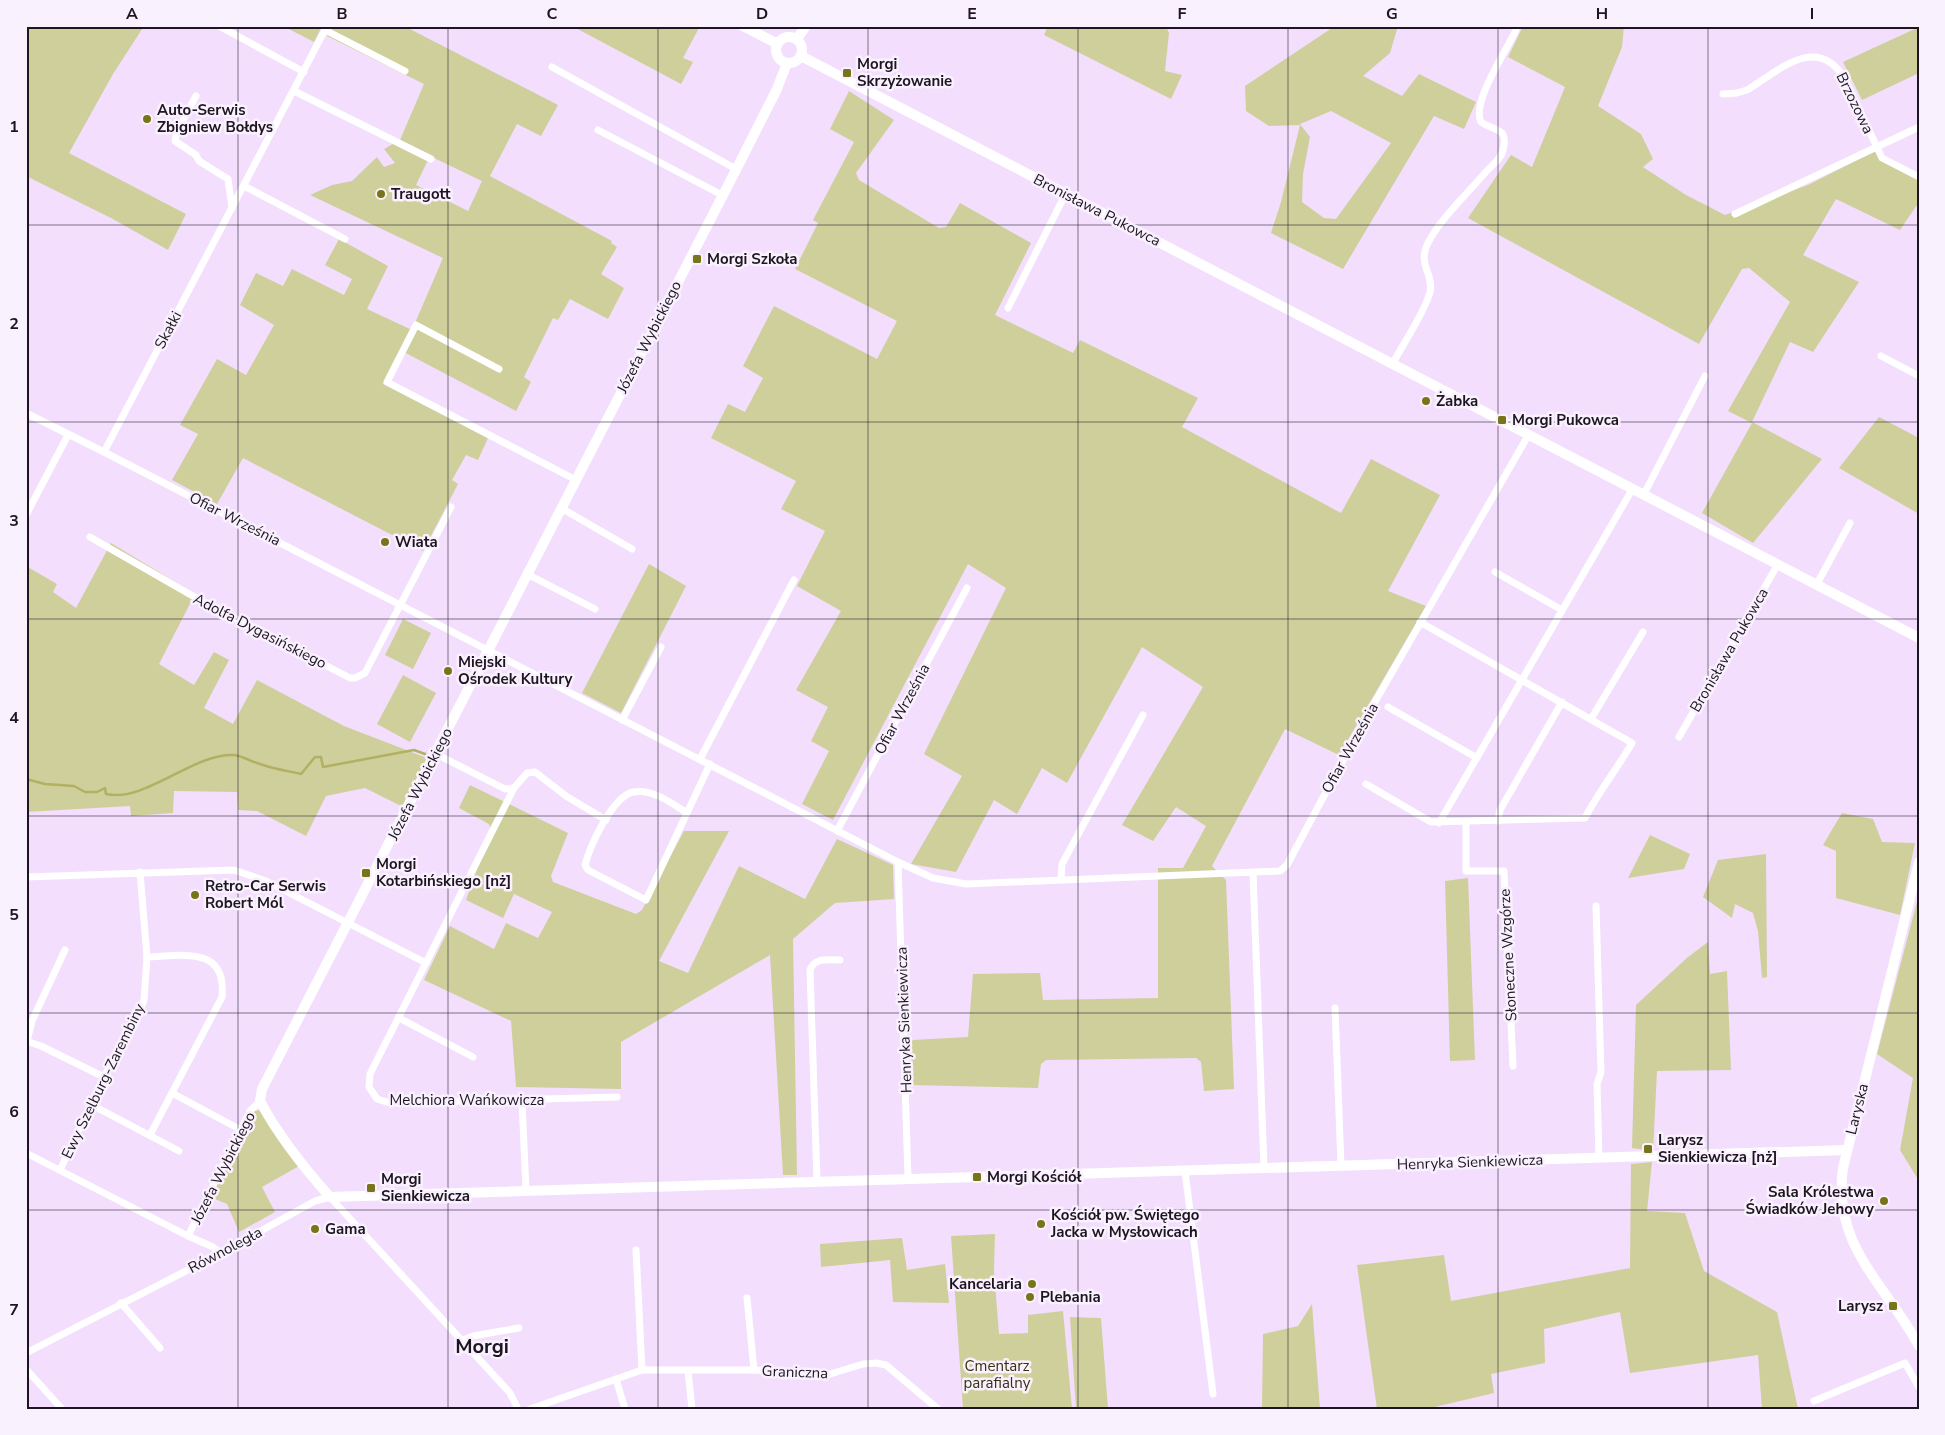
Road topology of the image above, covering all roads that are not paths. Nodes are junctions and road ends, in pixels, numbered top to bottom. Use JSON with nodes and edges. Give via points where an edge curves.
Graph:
{"nodes":[{"id":1,"x":219,"y":26,"type":"edge"},
{"id":2,"x":743,"y":26,"type":"edge"},
{"id":3,"x":806,"y":26,"type":"edge"},
{"id":4,"x":326,"y":28,"type":"edge"},
{"id":5,"x":1516,"y":30,"type":"dead end"},
{"id":6,"x":797,"y":39,"type":"junction"},
{"id":7,"x":778,"y":44,"type":"junction"},
{"id":8,"x":801,"y":56,"type":"junction"},
{"id":9,"x":787,"y":63,"type":"junction"},
{"id":10,"x":552,"y":67,"type":"dead end"},
{"id":11,"x":405,"y":71,"type":"dead end"},
{"id":12,"x":304,"y":72,"type":"junction"},
{"id":13,"x":294,"y":91,"type":"junction"},
{"id":14,"x":1723,"y":94,"type":"dead end"},
{"id":15,"x":196,"y":96,"type":"dead end"},
{"id":16,"x":1919,"y":127,"type":"edge"},
{"id":17,"x":598,"y":130,"type":"dead end"},
{"id":18,"x":1876,"y":147,"type":"junction"},
{"id":19,"x":431,"y":159,"type":"dead end"},
{"id":20,"x":736,"y":169,"type":"junction"},
{"id":21,"x":1919,"y":177,"type":"edge"},
{"id":22,"x":244,"y":186,"type":"junction"},
{"id":23,"x":1066,"y":193,"type":"junction"},
{"id":24,"x":722,"y":195,"type":"junction"},
{"id":25,"x":232,"y":209,"type":"junction"},
{"id":26,"x":1735,"y":214,"type":"dead end"},
{"id":27,"x":345,"y":239,"type":"dead end"},
{"id":28,"x":1008,"y":308,"type":"dead end"},
{"id":29,"x":1882,"y":356,"type":"dead end"},
{"id":30,"x":1393,"y":363,"type":"junction"},
{"id":31,"x":500,"y":369,"type":"dead end"},
{"id":32,"x":1705,"y":376,"type":"dead end"},
{"id":33,"x":1919,"y":376,"type":"edge"},
{"id":34,"x":26,"y":413,"type":"edge"},
{"id":35,"x":1529,"y":434,"type":"junction"},
{"id":36,"x":68,"y":435,"type":"junction"},
{"id":37,"x":104,"y":452,"type":"junction"},
{"id":38,"x":576,"y":480,"type":"junction"},
{"id":39,"x":1633,"y":488,"type":"junction"},
{"id":40,"x":1644,"y":494,"type":"junction"},
{"id":41,"x":451,"y":507,"type":"dead end"},
{"id":42,"x":561,"y":508,"type":"junction"},
{"id":43,"x":26,"y":515,"type":"edge"},
{"id":44,"x":1850,"y":523,"type":"dead end"},
{"id":45,"x":90,"y":537,"type":"dead end"},
{"id":46,"x":632,"y":549,"type":"dead end"},
{"id":47,"x":1778,"y":564,"type":"junction"},
{"id":48,"x":1496,"y":572,"type":"dead end"},
{"id":49,"x":527,"y":574,"type":"junction"},
{"id":50,"x":794,"y":580,"type":"dead end"},
{"id":51,"x":1817,"y":584,"type":"junction"},
{"id":52,"x":967,"y":588,"type":"dead end"},
{"id":53,"x":400,"y":605,"type":"junction"},
{"id":54,"x":595,"y":608,"type":"dead end"},
{"id":55,"x":1562,"y":610,"type":"junction"},
{"id":56,"x":1420,"y":622,"type":"junction"},
{"id":57,"x":1643,"y":632,"type":"dead end"},
{"id":58,"x":1919,"y":638,"type":"edge"},
{"id":59,"x":661,"y":648,"type":"dead end"},
{"id":60,"x":488,"y":651,"type":"junction"},
{"id":61,"x":1523,"y":679,"type":"junction"},
{"id":62,"x":1562,"y":702,"type":"junction"},
{"id":63,"x":1388,"y":707,"type":"dead end"},
{"id":64,"x":1143,"y":715,"type":"dead end"},
{"id":65,"x":1591,"y":719,"type":"junction"},
{"id":66,"x":622,"y":720,"type":"junction"},
{"id":67,"x":1679,"y":737,"type":"dead end"},
{"id":68,"x":436,"y":754,"type":"junction"},
{"id":69,"x":1477,"y":758,"type":"junction"},
{"id":70,"x":700,"y":759,"type":"junction"},
{"id":71,"x":710,"y":764,"type":"junction"},
{"id":72,"x":1366,"y":784,"type":"dead end"},
{"id":73,"x":514,"y":788,"type":"junction"},
{"id":74,"x":687,"y":813,"type":"junction"},
{"id":75,"x":606,"y":820,"type":"junction"},
{"id":76,"x":1498,"y":821,"type":"junction"},
{"id":77,"x":1466,"y":822,"type":"junction"},
{"id":78,"x":1439,"y":823,"type":"junction"},
{"id":79,"x":837,"y":831,"type":"junction"},
{"id":80,"x":898,"y":862,"type":"junction"},
{"id":81,"x":1919,"y":862,"type":"edge"},
{"id":82,"x":140,"y":872,"type":"junction"},
{"id":83,"x":1253,"y":873,"type":"junction"},
{"id":84,"x":26,"y":877,"type":"edge"},
{"id":85,"x":1060,"y":879,"type":"junction"},
{"id":86,"x":1596,"y":906,"type":"dead end"},
{"id":87,"x":349,"y":922,"type":"junction"},
{"id":88,"x":65,"y":950,"type":"dead end"},
{"id":89,"x":146,"y":957,"type":"junction"},
{"id":90,"x":840,"y":960,"type":"dead end"},
{"id":91,"x":426,"y":963,"type":"junction"},
{"id":92,"x":1335,"y":1008,"type":"dead end"},
{"id":93,"x":399,"y":1018,"type":"junction"},
{"id":94,"x":26,"y":1041,"type":"edge"},
{"id":95,"x":473,"y":1057,"type":"dead end"},
{"id":96,"x":1513,"y":1066,"type":"dead end"},
{"id":97,"x":104,"y":1077,"type":"junction"},
{"id":98,"x":172,"y":1093,"type":"junction"},
{"id":99,"x":617,"y":1097,"type":"dead end"},
{"id":100,"x":522,"y":1101,"type":"junction"},
{"id":101,"x":260,"y":1102,"type":"junction"},
{"id":102,"x":92,"y":1105,"type":"junction"},
{"id":103,"x":241,"y":1130,"type":"junction"},
{"id":104,"x":150,"y":1136,"type":"junction"},
{"id":105,"x":1847,"y":1150,"type":"junction"},
{"id":106,"x":179,"y":1151,"type":"dead end"},
{"id":107,"x":26,"y":1153,"type":"edge"},
{"id":108,"x":1599,"y":1158,"type":"junction"},
{"id":109,"x":1341,"y":1165,"type":"junction"},
{"id":110,"x":1264,"y":1167,"type":"junction"},
{"id":111,"x":60,"y":1170,"type":"junction"},
{"id":112,"x":1185,"y":1170,"type":"junction"},
{"id":113,"x":908,"y":1178,"type":"junction"},
{"id":114,"x":817,"y":1180,"type":"junction"},
{"id":115,"x":526,"y":1190,"type":"junction"},
{"id":116,"x":330,"y":1197,"type":"junction"},
{"id":117,"x":188,"y":1236,"type":"junction"},
{"id":118,"x":636,"y":1250,"type":"dead end"},
{"id":119,"x":221,"y":1253,"type":"junction"},
{"id":120,"x":747,"y":1298,"type":"dead end"},
{"id":121,"x":121,"y":1304,"type":"junction"},
{"id":122,"x":519,"y":1328,"type":"dead end"},
{"id":123,"x":461,"y":1341,"type":"junction"},
{"id":124,"x":1918,"y":1343,"type":"edge"},
{"id":125,"x":160,"y":1348,"type":"dead end"},
{"id":126,"x":26,"y":1353,"type":"edge"},
{"id":127,"x":26,"y":1369,"type":"edge"},
{"id":128,"x":642,"y":1370,"type":"junction"},
{"id":129,"x":754,"y":1370,"type":"junction"},
{"id":130,"x":688,"y":1371,"type":"junction"},
{"id":131,"x":616,"y":1379,"type":"junction"},
{"id":132,"x":1919,"y":1387,"type":"edge"},
{"id":133,"x":1213,"y":1394,"type":"dead end"},
{"id":134,"x":1814,"y":1400,"type":"dead end"},
{"id":135,"x":62,"y":1409,"type":"edge"},
{"id":136,"x":518,"y":1409,"type":"edge"},
{"id":137,"x":530,"y":1409,"type":"edge"},
{"id":138,"x":625,"y":1409,"type":"edge"},
{"id":139,"x":692,"y":1409,"type":"edge"},
{"id":140,"x":938,"y":1409,"type":"edge"}],
"edges":[{"from":1,"to":12,"type":"street"},
{"from":2,"to":7,"type":"street"},
{"from":3,"to":6,"type":"street"},
{"from":4,"to":11,"type":"street","name":"Skałki"},
{"from":4,"to":12,"type":"street","name":"Skałki"},
{"from":5,"to":30,"type":"street","via":[[1480,104],[1481,122],[1505,137],[1503,152],[1455,206],[1428,244],[1424,262],[1430,282],[1428,297]]},
{"from":6,"to":7,"type":"street","via":[[786,37]]},
{"from":6,"to":8,"type":"street","via":[[802,47]]},
{"from":7,"to":9,"type":"street","via":[[778,56]]},
{"from":8,"to":9,"type":"street"},
{"from":8,"to":23,"type":"street","name":"Bronisława Pukowca"},
{"from":9,"to":20,"type":"street","name":"Józefa Wybickiego"},
{"from":10,"to":20,"type":"street"},
{"from":12,"to":13,"type":"street","name":"Skałki"},
{"from":13,"to":19,"type":"street"},
{"from":13,"to":22,"type":"street","name":"Skałki"},
{"from":14,"to":18,"type":"street","name":"Brzozowa","via":[[1747,90],[1799,58],[1822,56],[1838,67]]},
{"from":15,"to":25,"type":"street","via":[[177,132],[176,141],[196,155],[199,161],[228,179]]},
{"from":16,"to":18,"type":"street","name":"Brzozowa"},
{"from":17,"to":24,"type":"street"},
{"from":18,"to":21,"type":"street","name":"Brzozowa","via":[[1882,158]]},
{"from":18,"to":26,"type":"street","name":"Brzozowa"},
{"from":20,"to":24,"type":"street","name":"Józefa Wybickiego"},
{"from":22,"to":25,"type":"street","name":"Skałki"},
{"from":22,"to":27,"type":"street"},
{"from":23,"to":28,"type":"street"},
{"from":23,"to":30,"type":"street","name":"Bronisława Pukowca"},
{"from":24,"to":38,"type":"street","name":"Józefa Wybickiego"},
{"from":25,"to":37,"type":"street","name":"Skałki"},
{"from":29,"to":33,"type":"street"},
{"from":30,"to":35,"type":"street","name":"Bronisława Pukowca"},
{"from":31,"to":38,"type":"street","via":[[416,325],[387,382]]},
{"from":32,"to":40,"type":"street"},
{"from":34,"to":36,"type":"street","name":"Ofiar Września"},
{"from":35,"to":39,"type":"street","name":"Bronisława Pukowca"},
{"from":35,"to":56,"type":"street","name":"Ofiar Września"},
{"from":36,"to":37,"type":"street","name":"Ofiar Września"},
{"from":36,"to":43,"type":"street"},
{"from":37,"to":53,"type":"street","name":"Ofiar Września"},
{"from":38,"to":42,"type":"street","name":"Józefa Wybickiego"},
{"from":39,"to":40,"type":"street","name":"Bronisława Pukowca"},
{"from":39,"to":55,"type":"street"},
{"from":40,"to":47,"type":"street","name":"Bronisława Pukowca"},
{"from":41,"to":53,"type":"street"},
{"from":42,"to":46,"type":"street"},
{"from":42,"to":49,"type":"street","name":"Józefa Wybickiego"},
{"from":44,"to":51,"type":"street"},
{"from":45,"to":53,"type":"street","name":"Adolfa Dygasińskiego","via":[[198,599],[350,678],[365,673]]},
{"from":47,"to":51,"type":"street","name":"Bronisława Pukowca"},
{"from":47,"to":67,"type":"street","name":"Bronisława Pukowca"},
{"from":48,"to":55,"type":"street"},
{"from":49,"to":54,"type":"street"},
{"from":49,"to":60,"type":"street","name":"Józefa Wybickiego"},
{"from":50,"to":70,"type":"street"},
{"from":51,"to":58,"type":"street","name":"Bronisława Pukowca"},
{"from":52,"to":79,"type":"street","name":"Ofiar Września"},
{"from":53,"to":60,"type":"street","name":"Ofiar Września"},
{"from":55,"to":61,"type":"street"},
{"from":56,"to":61,"type":"street","via":[[1514,677]]},
{"from":56,"to":83,"type":"street","name":"Ofiar Września","via":[[1287,865],[1280,872]]},
{"from":57,"to":65,"type":"street"},
{"from":59,"to":66,"type":"street"},
{"from":60,"to":66,"type":"street","name":"Ofiar Września"},
{"from":60,"to":68,"type":"street","name":"Józefa Wybickiego"},
{"from":61,"to":62,"type":"street"},
{"from":61,"to":69,"type":"street"},
{"from":62,"to":65,"type":"street"},
{"from":62,"to":76,"type":"street","via":[[1500,810]]},
{"from":63,"to":69,"type":"street"},
{"from":64,"to":85,"type":"street","via":[[1062,864]]},
{"from":65,"to":76,"type":"street","via":[[1632,743],[1611,778],[1602,786],[1585,818]]},
{"from":66,"to":70,"type":"street","name":"Ofiar Września"},
{"from":68,"to":73,"type":"street","via":[[505,789]]},
{"from":68,"to":87,"type":"street","name":"Józefa Wybickiego"},
{"from":69,"to":78,"type":"street"},
{"from":70,"to":71,"type":"street","name":"Ofiar Września"},
{"from":71,"to":74,"type":"street"},
{"from":71,"to":79,"type":"street","name":"Ofiar Września"},
{"from":72,"to":78,"type":"street","via":[[1431,822]]},
{"from":73,"to":75,"type":"street","name":"Melchiora Wańkowicza","via":[[531,771]]},
{"from":73,"to":91,"type":"street","name":"Melchiora Wańkowicza"},
{"from":74,"to":75,"type":"street","via":[[659,797],[634,792],[623,797],[611,809]]},
{"from":74,"to":75,"type":"street","via":[[646,900],[588,870],[585,865]]},
{"from":76,"to":77,"type":"street"},
{"from":77,"to":78,"type":"street"},
{"from":77,"to":96,"type":"street","name":"Słoneczne Wzgórze","via":[[1466,871],[1504,871]]},
{"from":79,"to":80,"type":"street","name":"Ofiar Września"},
{"from":80,"to":85,"type":"street","name":"Ofiar Września","via":[[933,878],[966,884]]},
{"from":80,"to":113,"type":"street","name":"Henryka Sienkiewicza"},
{"from":81,"to":105,"type":"street","name":"Laryska"},
{"from":82,"to":84,"type":"street"},
{"from":82,"to":87,"type":"street","via":[[234,870],[266,881]]},
{"from":82,"to":89,"type":"street","name":"Ewy Szelburg-Zarembiny"},
{"from":83,"to":85,"type":"street","name":"Ofiar Września"},
{"from":83,"to":110,"type":"street"},
{"from":86,"to":108,"type":"street","via":[[1601,1072],[1597,1084]]},
{"from":87,"to":91,"type":"street"},
{"from":87,"to":101,"type":"street","name":"Józefa Wybickiego","via":[[262,1089]]},
{"from":88,"to":94,"type":"street"},
{"from":89,"to":97,"type":"street","name":"Ewy Szelburg-Zarembiny","via":[[144,1000],[138,1017]]},
{"from":89,"to":98,"type":"street","via":[[203,957],[211,961],[222,976],[222,997]]},
{"from":90,"to":114,"type":"street","via":[[817,961],[810,970]]},
{"from":91,"to":93,"type":"street","name":"Melchiora Wańkowicza"},
{"from":92,"to":109,"type":"street"},
{"from":93,"to":95,"type":"street"},
{"from":93,"to":100,"type":"street","name":"Melchiora Wańkowicza","via":[[370,1074],[369,1087],[376,1099],[390,1103]]},
{"from":94,"to":97,"type":"street"},
{"from":97,"to":102,"type":"street","name":"Ewy Szelburg-Zarembiny"},
{"from":98,"to":103,"type":"street"},
{"from":98,"to":104,"type":"street"},
{"from":99,"to":100,"type":"street","name":"Melchiora Wańkowicza"},
{"from":100,"to":115,"type":"street"},
{"from":101,"to":103,"type":"street","name":"Józefa Wybickiego","via":[[250,1111]]},
{"from":101,"to":116,"type":"street","name":"Józefa Wybickiego"},
{"from":102,"to":104,"type":"street"},
{"from":102,"to":111,"type":"street","name":"Ewy Szelburg-Zarembiny"},
{"from":103,"to":117,"type":"street","name":"Józefa Wybickiego"},
{"from":104,"to":106,"type":"street"},
{"from":105,"to":108,"type":"street","name":"Henryka Sienkiewicza"},
{"from":105,"to":124,"type":"street","name":"Laryska","via":[[1840,1197],[1848,1233]]},
{"from":107,"to":111,"type":"street"},
{"from":108,"to":109,"type":"street","name":"Henryka Sienkiewicza"},
{"from":109,"to":110,"type":"street","name":"Henryka Sienkiewicza"},
{"from":110,"to":112,"type":"street","name":"Henryka Sienkiewicza"},
{"from":111,"to":117,"type":"street"},
{"from":112,"to":113,"type":"street","name":"Henryka Sienkiewicza"},
{"from":112,"to":133,"type":"street"},
{"from":113,"to":114,"type":"street","name":"Henryka Sienkiewicza"},
{"from":114,"to":115,"type":"street","name":"Henryka Sienkiewicza"},
{"from":115,"to":116,"type":"street","name":"Henryka Sienkiewicza"},
{"from":116,"to":119,"type":"street","name":"Równoległa"},
{"from":116,"to":123,"type":"street","name":"Józefa Wybickiego"},
{"from":117,"to":119,"type":"street","via":[[213,1246]]},
{"from":118,"to":128,"type":"street"},
{"from":119,"to":121,"type":"street","name":"Równoległa"},
{"from":120,"to":129,"type":"street","name":"Graniczna"},
{"from":121,"to":125,"type":"street"},
{"from":121,"to":126,"type":"street","name":"Równoległa"},
{"from":122,"to":123,"type":"street"},
{"from":123,"to":136,"type":"street","name":"Józefa Wybickiego","via":[[510,1394]]},
{"from":127,"to":135,"type":"street"},
{"from":128,"to":130,"type":"street","name":"Graniczna"},
{"from":128,"to":131,"type":"street","name":"Graniczna"},
{"from":129,"to":130,"type":"street","name":"Graniczna"},
{"from":129,"to":140,"type":"street","name":"Graniczna","via":[[827,1375],[876,1362],[886,1365]]},
{"from":130,"to":139,"type":"street"},
{"from":131,"to":137,"type":"street","name":"Graniczna"},
{"from":131,"to":138,"type":"street"},
{"from":132,"to":134,"type":"street","via":[[1905,1364]]}]}
